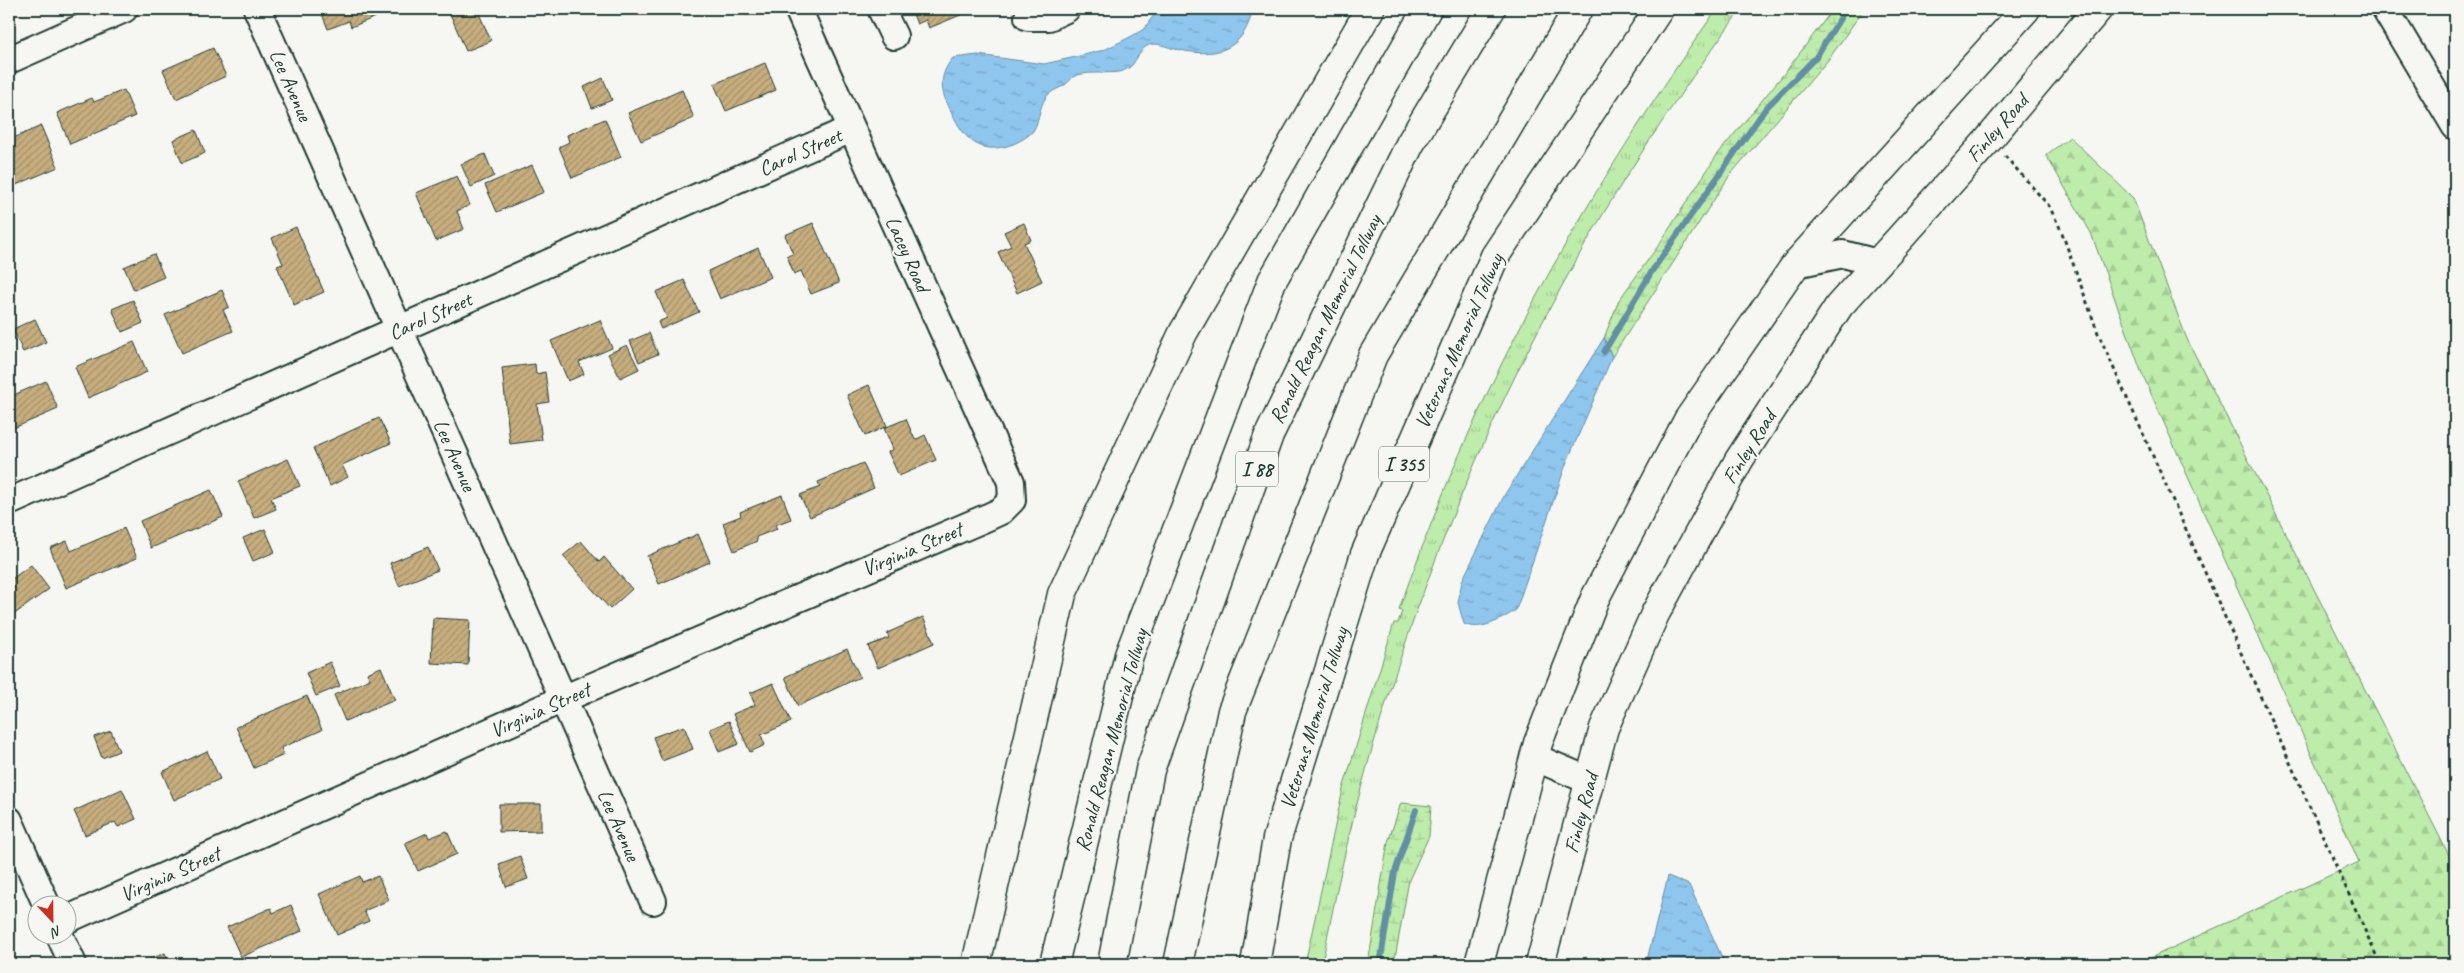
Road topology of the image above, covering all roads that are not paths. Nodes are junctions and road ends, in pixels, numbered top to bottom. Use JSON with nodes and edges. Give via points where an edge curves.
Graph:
{"nodes":[{"id":1,"x":124,"y":9,"type":"edge"},
{"id":2,"x":257,"y":9,"type":"edge"},
{"id":3,"x":798,"y":9,"type":"edge"},
{"id":4,"x":881,"y":9,"type":"edge"},
{"id":5,"x":1066,"y":9,"type":"edge"},
{"id":6,"x":1370,"y":9,"type":"edge"},
{"id":7,"x":1427,"y":9,"type":"edge"},
{"id":8,"x":1491,"y":9,"type":"edge"},
{"id":9,"x":1578,"y":9,"type":"edge"},
{"id":10,"x":1660,"y":9,"type":"edge"},
{"id":11,"x":2026,"y":9,"type":"edge"},
{"id":12,"x":2098,"y":9,"type":"edge"},
{"id":13,"x":2385,"y":9,"type":"edge"},
{"id":14,"x":1028,"y":17,"type":"dead end"},
{"id":15,"x":894,"y":36,"type":"dead end"},
{"id":16,"x":9,"y":60,"type":"edge"},
{"id":17,"x":2455,"y":126,"type":"edge"},
{"id":18,"x":851,"y":129,"type":"junction"},
{"id":19,"x":1878,"y":263,"type":"junction"},
{"id":20,"x":1796,"y":264,"type":"junction"},
{"id":21,"x":399,"y":329,"type":"junction"},
{"id":22,"x":1012,"y":500,"type":"joint"},
{"id":23,"x":9,"y":502,"type":"edge"},
{"id":24,"x":563,"y":699,"type":"junction"},
{"id":25,"x":1534,"y":757,"type":"junction"},
{"id":26,"x":1590,"y":781,"type":"junction"},
{"id":27,"x":9,"y":820,"type":"edge"},
{"id":28,"x":42,"y":896,"type":"edge"},
{"id":29,"x":653,"y":901,"type":"dead end"},
{"id":30,"x":78,"y":915,"type":"edge"},
{"id":31,"x":64,"y":946,"type":"edge"},
{"id":32,"x":72,"y":964,"type":"edge"},
{"id":33,"x":976,"y":964,"type":"edge"},
{"id":34,"x":1054,"y":964,"type":"edge"},
{"id":35,"x":1112,"y":964,"type":"edge"},
{"id":36,"x":1178,"y":964,"type":"edge"},
{"id":37,"x":1255,"y":964,"type":"edge"},
{"id":38,"x":1479,"y":964,"type":"edge"},
{"id":39,"x":1540,"y":964,"type":"edge"}],
"edges":[{"from":1,"to":16,"type":"street"},
{"from":2,"to":21,"type":"street","name":"Lee Avenue"},
{"from":3,"to":18,"type":"street","name":"Lacey Road"},
{"from":4,"to":15,"type":"street"},
{"from":5,"to":14,"type":"street","via":[[1049,17]]},
{"from":6,"to":33,"type":"main road","via":[[1183,333],[1062,594]]},
{"from":7,"to":34,"type":"main road","name":"Ronald Reagan Memorial Tollway","number":"I 88","via":[[1272,281],[1129,655]]},
{"from":8,"to":35,"type":"main road","name":"Ronald Reagan Memorial Tollway","number":"I 88","via":[[1410,144],[1269,436],[1150,770]]},
{"from":9,"to":36,"type":"main road","via":[[1373,355],[1232,711]]},
{"from":10,"to":37,"type":"main road","name":"Veterans Memorial Tollway","number":"I 355","via":[[1495,256],[1365,554],[1277,839]]},
{"from":11,"to":20,"type":"main road"},
{"from":12,"to":19,"type":"main road","name":"Finley Road","via":[[1989,139]]},
{"from":13,"to":17,"type":"street"},
{"from":18,"to":21,"type":"street","name":"Carol Street"},
{"from":18,"to":22,"type":"street","name":"Lacey Road","via":[[1011,482]]},
{"from":19,"to":20,"type":"street","via":[[1843,254]]},
{"from":19,"to":26,"type":"main road","name":"Finley Road","via":[[1839,306],[1739,460],[1655,614],[1604,728]]},
{"from":20,"to":25,"type":"main road","via":[[1688,420],[1595,598]]},
{"from":21,"to":23,"type":"street","name":"Carol Street"},
{"from":21,"to":24,"type":"street","name":"Lee Avenue"},
{"from":22,"to":24,"type":"street","name":"Virginia Street","via":[[1001,511],[988,517]]},
{"from":24,"to":29,"type":"street","name":"Lee Avenue"},
{"from":24,"to":30,"type":"street","name":"Virginia Street"},
{"from":25,"to":26,"type":"street"},
{"from":25,"to":38,"type":"main road"},
{"from":26,"to":39,"type":"main road","name":"Finley Road"},
{"from":27,"to":28,"type":"street"},
{"from":31,"to":32,"type":"street"}]}
